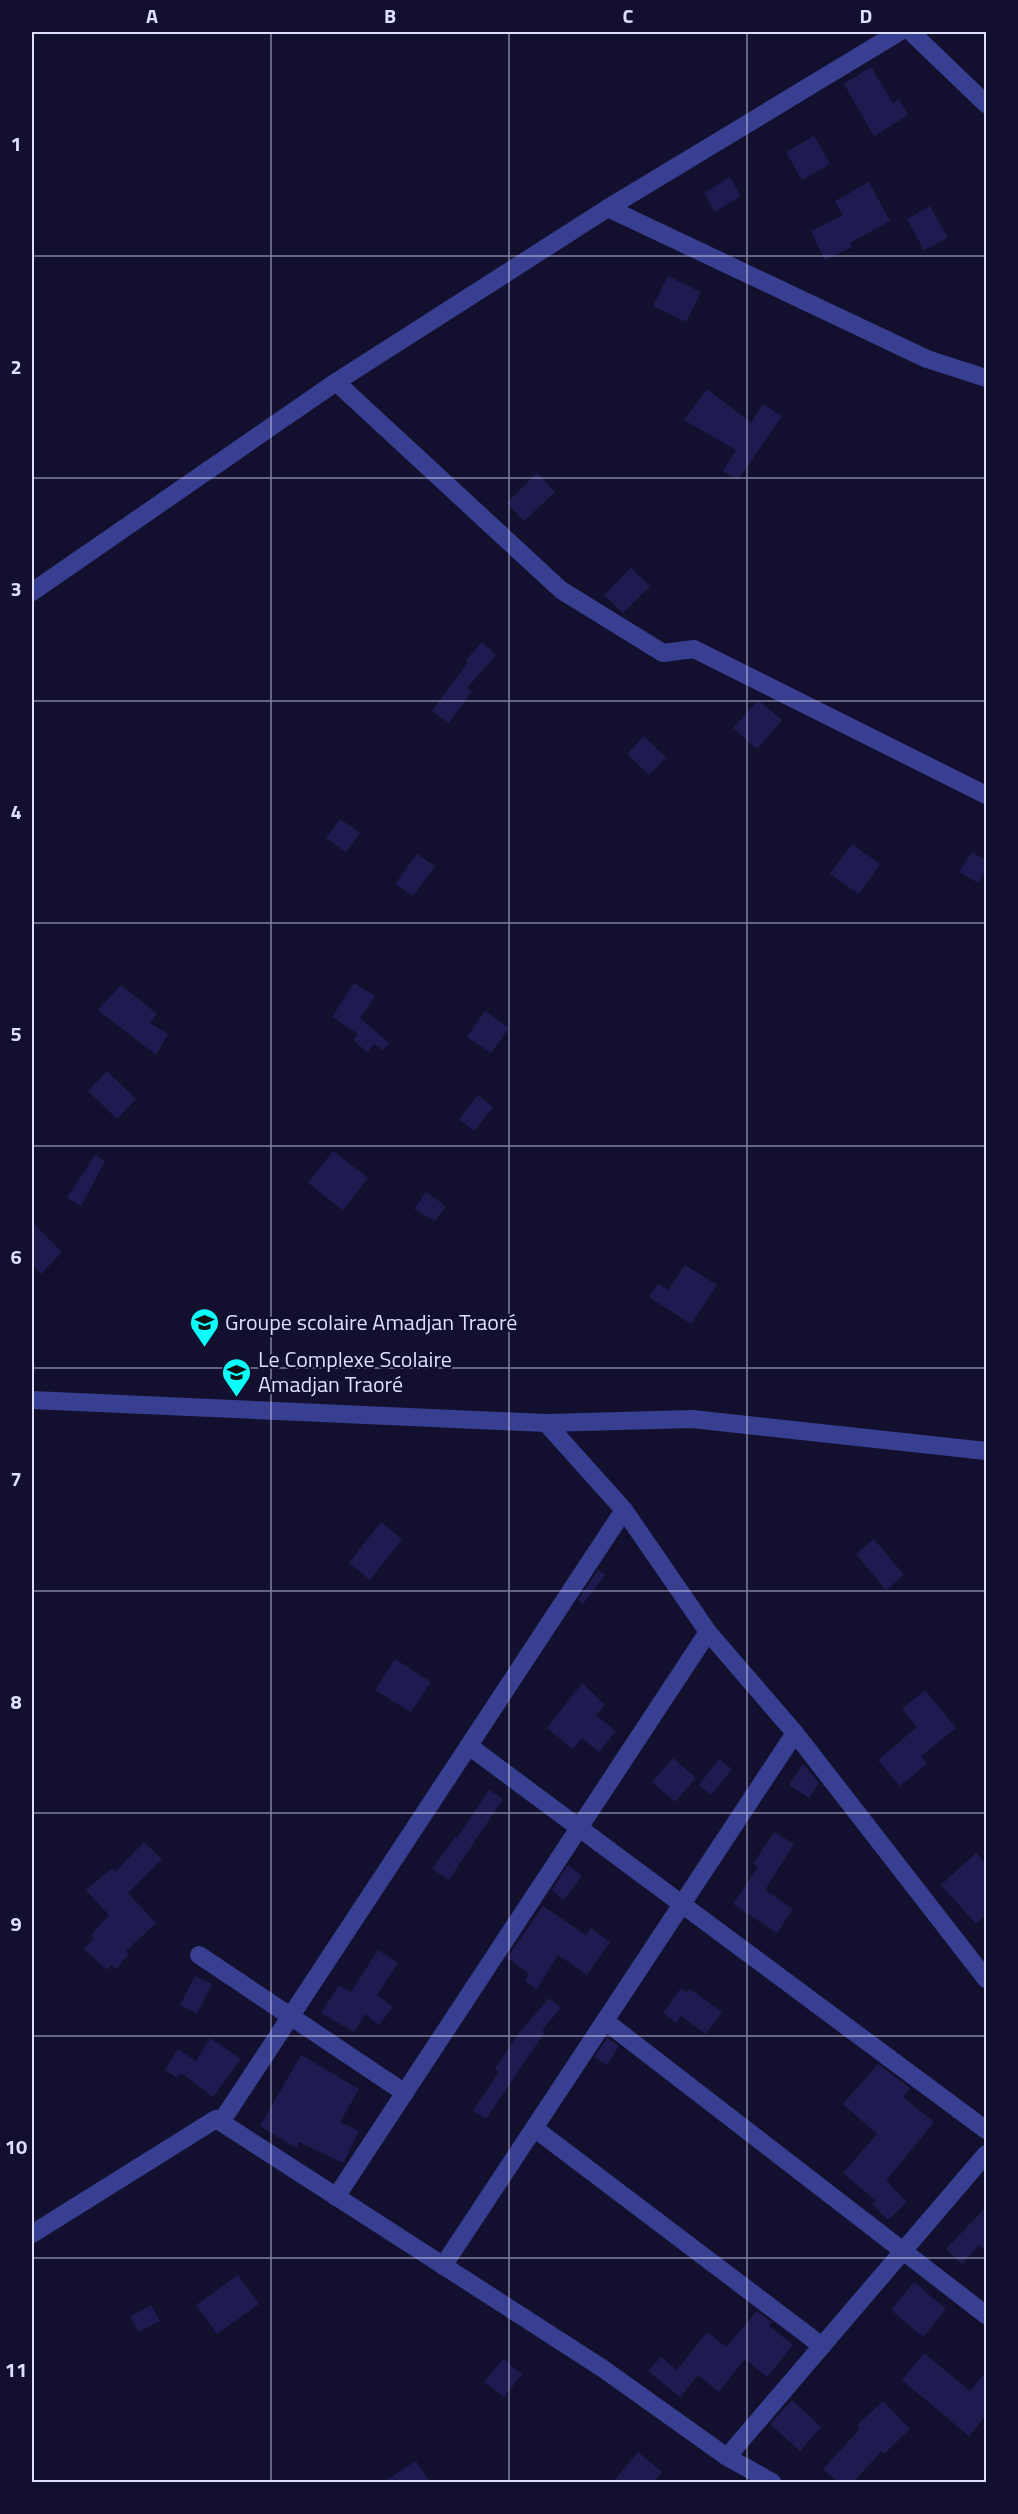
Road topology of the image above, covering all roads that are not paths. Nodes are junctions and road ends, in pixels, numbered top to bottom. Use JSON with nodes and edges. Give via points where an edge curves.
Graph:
{"nodes":[{"id":1,"x":899,"y":32,"type":"edge"},
{"id":2,"x":911,"y":32,"type":"edge"},
{"id":3,"x":987,"y":104,"type":"edge"},
{"id":4,"x":608,"y":208,"type":"junction"},
{"id":5,"x":987,"y":378,"type":"edge"},
{"id":6,"x":336,"y":382,"type":"junction"},
{"id":7,"x":32,"y":592,"type":"edge"},
{"id":8,"x":987,"y":795,"type":"edge"},
{"id":9,"x":32,"y":1400,"type":"edge"},
{"id":10,"x":546,"y":1423,"type":"junction"},
{"id":11,"x":987,"y":1451,"type":"edge"},
{"id":12,"x":624,"y":1510,"type":"junction"},
{"id":13,"x":708,"y":1632,"type":"junction"},
{"id":14,"x":795,"y":1733,"type":"junction"},
{"id":15,"x":469,"y":1746,"type":"junction"},
{"id":16,"x":579,"y":1828,"type":"junction"},
{"id":17,"x":682,"y":1904,"type":"junction"},
{"id":18,"x":199,"y":1955,"type":"dead end"},
{"id":19,"x":987,"y":1979,"type":"edge"},
{"id":20,"x":290,"y":2016,"type":"junction"},
{"id":21,"x":605,"y":2021,"type":"junction"},
{"id":22,"x":405,"y":2093,"type":"junction"},
{"id":23,"x":220,"y":2122,"type":"junction"},
{"id":24,"x":534,"y":2128,"type":"junction"},
{"id":25,"x":987,"y":2130,"type":"edge"},
{"id":26,"x":987,"y":2154,"type":"edge"},
{"id":27,"x":336,"y":2197,"type":"junction"},
{"id":28,"x":32,"y":2234,"type":"edge"},
{"id":29,"x":904,"y":2252,"type":"junction"},
{"id":30,"x":443,"y":2266,"type":"junction"},
{"id":31,"x":983,"y":2307,"type":"edge"},
{"id":32,"x":822,"y":2346,"type":"junction"},
{"id":33,"x":727,"y":2457,"type":"junction"},
{"id":34,"x":772,"y":2482,"type":"edge"}],
"edges":[{"from":1,"to":4,"type":"street"},
{"from":2,"to":3,"type":"street"},
{"from":4,"to":5,"type":"street","via":[[927,359]]},
{"from":4,"to":6,"type":"street"},
{"from":6,"to":7,"type":"street"},
{"from":6,"to":8,"type":"street","via":[[561,590],[663,654],[694,649]]},
{"from":9,"to":10,"type":"street"},
{"from":10,"to":11,"type":"street","via":[[692,1419]]},
{"from":10,"to":12,"type":"street"},
{"from":12,"to":13,"type":"street"},
{"from":12,"to":15,"type":"street"},
{"from":13,"to":14,"type":"street"},
{"from":13,"to":16,"type":"street"},
{"from":14,"to":17,"type":"street"},
{"from":14,"to":19,"type":"street"},
{"from":15,"to":16,"type":"street"},
{"from":15,"to":20,"type":"street"},
{"from":16,"to":17,"type":"street"},
{"from":16,"to":22,"type":"street"},
{"from":17,"to":21,"type":"street"},
{"from":17,"to":25,"type":"street"},
{"from":18,"to":20,"type":"street"},
{"from":20,"to":22,"type":"street"},
{"from":20,"to":23,"type":"street"},
{"from":21,"to":24,"type":"street"},
{"from":21,"to":29,"type":"street"},
{"from":22,"to":27,"type":"street"},
{"from":23,"to":27,"type":"street"},
{"from":23,"to":28,"type":"street","via":[[216,2119]]},
{"from":24,"to":30,"type":"street"},
{"from":24,"to":32,"type":"street"},
{"from":26,"to":29,"type":"street"},
{"from":27,"to":30,"type":"street"},
{"from":29,"to":31,"type":"street"},
{"from":29,"to":32,"type":"street"},
{"from":30,"to":33,"type":"street","via":[[602,2368]]},
{"from":32,"to":33,"type":"street"},
{"from":33,"to":34,"type":"street"}]}
